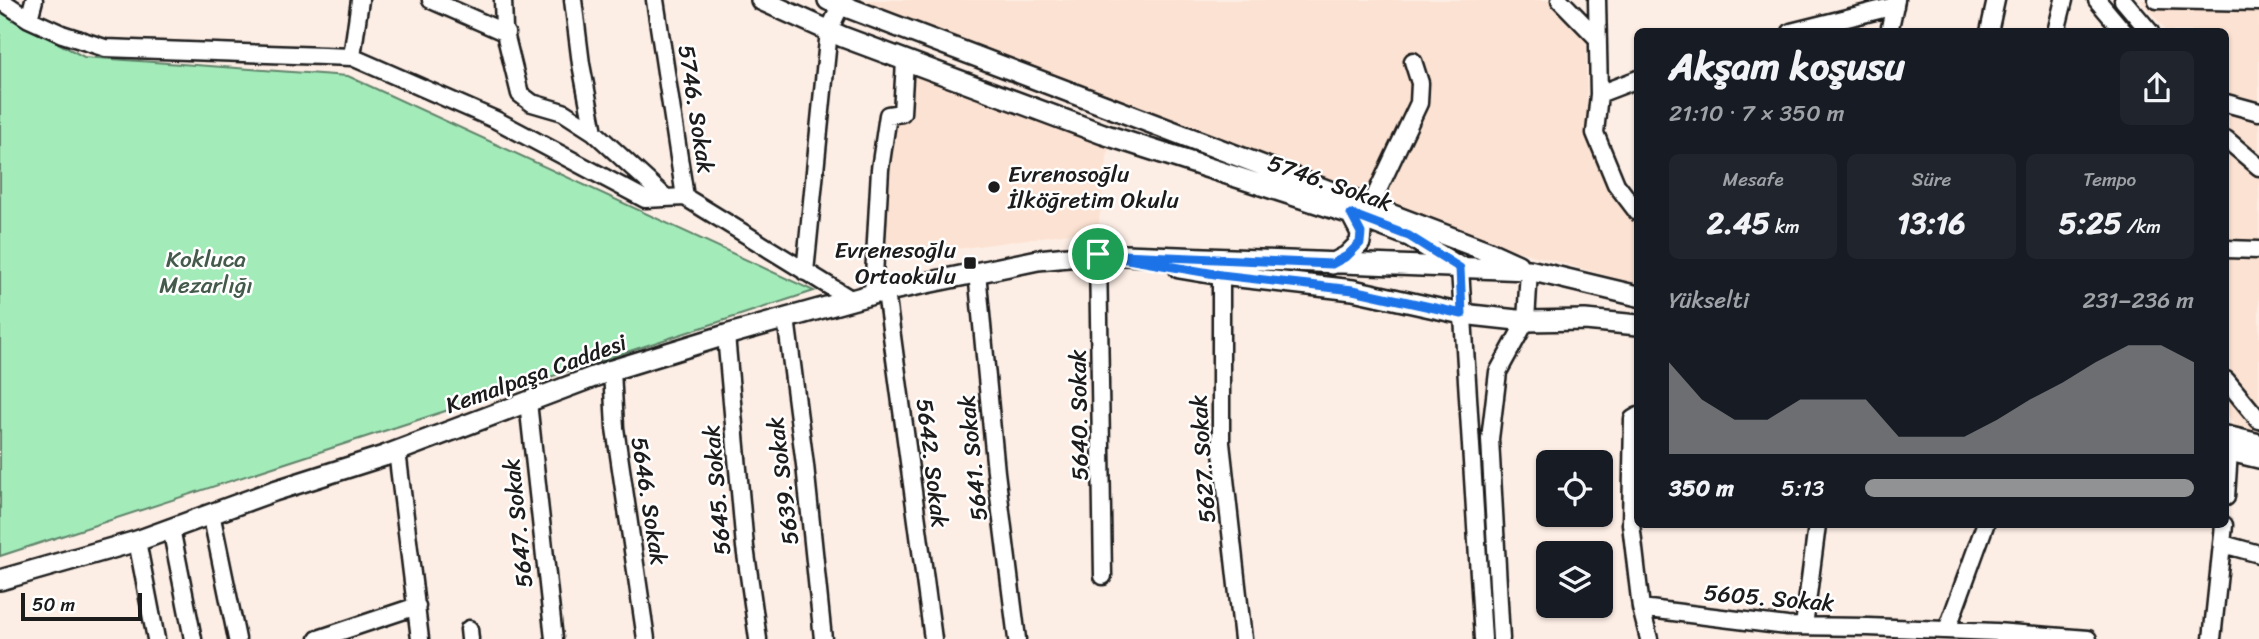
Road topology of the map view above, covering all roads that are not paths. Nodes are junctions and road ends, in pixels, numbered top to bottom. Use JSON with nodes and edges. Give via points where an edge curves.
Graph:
{"nodes":[{"id":1,"x":0,"y":0,"type":"edge"},
{"id":2,"x":34,"y":0,"type":"edge"},
{"id":3,"x":360,"y":0,"type":"edge"},
{"id":4,"x":431,"y":0,"type":"edge"},
{"id":5,"x":503,"y":0,"type":"edge"},
{"id":6,"x":573,"y":0,"type":"edge"},
{"id":7,"x":655,"y":0,"type":"edge"},
{"id":8,"x":761,"y":0,"type":"edge"},
{"id":9,"x":1560,"y":0,"type":"edge"},
{"id":10,"x":1597,"y":0,"type":"edge"},
{"id":11,"x":1996,"y":0,"type":"edge"},
{"id":12,"x":2064,"y":0,"type":"edge"},
{"id":13,"x":2097,"y":0,"type":"edge"},
{"id":14,"x":2123,"y":0,"type":"edge"},
{"id":15,"x":2157,"y":0,"type":"edge"},
{"id":16,"x":834,"y":2,"type":"edge"},
{"id":17,"x":2259,"y":2,"type":"edge"},
{"id":18,"x":1896,"y":3,"type":"edge"},
{"id":19,"x":29,"y":19,"type":"junction"},
{"id":20,"x":1817,"y":28,"type":"edge"},
{"id":21,"x":1890,"y":28,"type":"edge"},
{"id":22,"x":1990,"y":28,"type":"edge"},
{"id":23,"x":2057,"y":28,"type":"edge"},
{"id":24,"x":2121,"y":28,"type":"edge"},
{"id":25,"x":2147,"y":28,"type":"edge"},
{"id":26,"x":829,"y":30,"type":"junction"},
{"id":27,"x":506,"y":33,"type":"junction"},
{"id":28,"x":1598,"y":39,"type":"junction"},
{"id":29,"x":352,"y":57,"type":"junction"},
{"id":30,"x":905,"y":61,"type":"junction"},
{"id":31,"x":1413,"y":61,"type":"dead end"},
{"id":32,"x":1634,"y":81,"type":"edge"},
{"id":33,"x":1599,"y":94,"type":"junction"},
{"id":34,"x":2229,"y":104,"type":"edge"},
{"id":35,"x":2259,"y":112,"type":"edge"},
{"id":36,"x":594,"y":132,"type":"junction"},
{"id":37,"x":2229,"y":142,"type":"edge"},
{"id":38,"x":2259,"y":167,"type":"edge"},
{"id":39,"x":685,"y":197,"type":"junction"},
{"id":40,"x":666,"y":198,"type":"junction"},
{"id":41,"x":1370,"y":207,"type":"junction"},
{"id":42,"x":1634,"y":208,"type":"edge"},
{"id":43,"x":1351,"y":214,"type":"junction"},
{"id":44,"x":2229,"y":249,"type":"edge"},
{"id":45,"x":2259,"y":250,"type":"edge"},
{"id":46,"x":1098,"y":254,"type":"junction"},
{"id":47,"x":1332,"y":264,"type":"junction"},
{"id":48,"x":1460,"y":268,"type":"junction"},
{"id":49,"x":1529,"y":270,"type":"junction"},
{"id":50,"x":805,"y":272,"type":"junction"},
{"id":51,"x":977,"y":272,"type":"junction"},
{"id":52,"x":1221,"y":275,"type":"junction"},
{"id":53,"x":879,"y":293,"type":"junction"},
{"id":54,"x":1634,"y":295,"type":"edge"},
{"id":55,"x":852,"y":300,"type":"junction"},
{"id":56,"x":1462,"y":314,"type":"junction"},
{"id":57,"x":786,"y":318,"type":"junction"},
{"id":58,"x":1526,"y":321,"type":"junction"},
{"id":59,"x":1634,"y":325,"type":"edge"},
{"id":60,"x":726,"y":335,"type":"junction"},
{"id":61,"x":612,"y":370,"type":"junction"},
{"id":62,"x":2229,"y":384,"type":"edge"},
{"id":63,"x":528,"y":402,"type":"junction"},
{"id":64,"x":1634,"y":418,"type":"edge"},
{"id":65,"x":2259,"y":420,"type":"edge"},
{"id":66,"x":2259,"y":444,"type":"edge"},
{"id":67,"x":2229,"y":446,"type":"edge"},
{"id":68,"x":2229,"y":447,"type":"edge"},
{"id":69,"x":397,"y":451,"type":"junction"},
{"id":70,"x":2259,"y":458,"type":"edge"},
{"id":71,"x":211,"y":513,"type":"junction"},
{"id":72,"x":171,"y":528,"type":"junction"},
{"id":73,"x":1817,"y":528,"type":"edge"},
{"id":74,"x":1984,"y":528,"type":"edge"},
{"id":75,"x":2224,"y":528,"type":"edge"},
{"id":76,"x":137,"y":541,"type":"junction"},
{"id":77,"x":2223,"y":544,"type":"junction"},
{"id":78,"x":2259,"y":554,"type":"edge"},
{"id":79,"x":1103,"y":576,"type":"dead end"},
{"id":80,"x":0,"y":580,"type":"edge"},
{"id":81,"x":416,"y":606,"type":"junction"},
{"id":82,"x":1641,"y":608,"type":"junction"},
{"id":83,"x":1804,"y":626,"type":"junction"},
{"id":84,"x":1948,"y":630,"type":"junction"},
{"id":85,"x":1973,"y":635,"type":"edge"},
{"id":86,"x":2034,"y":637,"type":"edge"},
{"id":87,"x":156,"y":639,"type":"edge"},
{"id":88,"x":192,"y":639,"type":"edge"},
{"id":89,"x":237,"y":639,"type":"edge"},
{"id":90,"x":318,"y":639,"type":"edge"},
{"id":91,"x":420,"y":639,"type":"edge"},
{"id":92,"x":554,"y":639,"type":"edge"},
{"id":93,"x":646,"y":639,"type":"edge"},
{"id":94,"x":758,"y":639,"type":"edge"},
{"id":95,"x":823,"y":639,"type":"edge"},
{"id":96,"x":933,"y":639,"type":"edge"},
{"id":97,"x":1017,"y":639,"type":"edge"},
{"id":98,"x":1243,"y":639,"type":"edge"},
{"id":99,"x":1483,"y":639,"type":"edge"},
{"id":100,"x":1501,"y":639,"type":"edge"},
{"id":101,"x":1649,"y":639,"type":"edge"},
{"id":102,"x":2088,"y":639,"type":"edge"},
{"id":103,"x":2212,"y":639,"type":"edge"}],
"edges":[{"from":1,"to":19,"type":"street"},
{"from":2,"to":19,"type":"street"},
{"from":3,"to":29,"type":"street"},
{"from":4,"to":27,"type":"street"},
{"from":5,"to":27,"type":"street"},
{"from":6,"to":36,"type":"street"},
{"from":7,"to":39,"type":"street","name":"5746. Sokak"},
{"from":8,"to":26,"type":"main road","name":"5746. Sokak"},
{"from":9,"to":28,"type":"street"},
{"from":10,"to":28,"type":"street"},
{"from":11,"to":22,"type":"street"},
{"from":12,"to":23,"type":"street"},
{"from":13,"to":24,"type":"street"},
{"from":14,"to":25,"type":"street"},
{"from":15,"to":17,"type":"street"},
{"from":16,"to":26,"type":"street"},
{"from":16,"to":41,"type":"main road","name":"5746. Sokak"},
{"from":18,"to":20,"type":"street"},
{"from":18,"to":21,"type":"street"},
{"from":19,"to":29,"type":"street","via":[[105,48]]},
{"from":26,"to":30,"type":"main road","name":"5746. Sokak"},
{"from":26,"to":50,"type":"street"},
{"from":27,"to":36,"type":"street","via":[[520,93]]},
{"from":28,"to":33,"type":"street"},
{"from":29,"to":40,"type":"street","via":[[496,120],[645,198]]},
{"from":30,"to":43,"type":"main road","name":"5746. Sokak","via":[[1103,134]]},
{"from":30,"to":53,"type":"street","name":"5642. Sokak","via":[[902,113],[888,115],[880,169]]},
{"from":31,"to":41,"type":"street","via":[[1420,83],[1419,103]]},
{"from":32,"to":33,"type":"street"},
{"from":33,"to":42,"type":"street","via":[[1595,134],[1616,184]]},
{"from":34,"to":35,"type":"street"},
{"from":36,"to":40,"type":"street"},
{"from":37,"to":38,"type":"street"},
{"from":39,"to":40,"type":"street"},
{"from":39,"to":50,"type":"street","name":"5746. Sokak"},
{"from":41,"to":49,"type":"main road","name":"5746. Sokak"},
{"from":43,"to":47,"type":"main road","via":[[1361,233],[1360,243]]},
{"from":43,"to":48,"type":"main road","name":"5746. Sokak","via":[[1409,236]]},
{"from":44,"to":45,"type":"street"},
{"from":46,"to":47,"type":"main road","name":"Kemalpaşa Caddesi"},
{"from":46,"to":51,"type":"main road","name":"Kemalpaşa Caddesi"},
{"from":46,"to":52,"type":"main road","name":"Kemalpaşa Caddesi"},
{"from":46,"to":79,"type":"street","name":"5640. Sokak"},
{"from":47,"to":48,"type":"main road","name":"Kemalpaşa Caddesi"},
{"from":48,"to":49,"type":"main road","name":"Kemalpaşa Caddesi"},
{"from":48,"to":56,"type":"street"},
{"from":49,"to":54,"type":"main road","name":"Kemalpaşa Caddesi"},
{"from":49,"to":58,"type":"street"},
{"from":50,"to":55,"type":"street","name":"5746. Sokak"},
{"from":51,"to":53,"type":"main road","name":"Kemalpaşa Caddesi"},
{"from":51,"to":97,"type":"street","name":"5641. Sokak"},
{"from":52,"to":56,"type":"main road","name":"Kemalpaşa Caddesi","via":[[1353,290]]},
{"from":52,"to":98,"type":"street","name":"5627. Sokak","via":[[1220,443]]},
{"from":53,"to":55,"type":"main road","name":"Kemalpaşa Caddesi"},
{"from":53,"to":96,"type":"street","name":"5642. Sokak"},
{"from":55,"to":57,"type":"main road","name":"Kemalpaşa Caddesi"},
{"from":56,"to":58,"type":"main road","name":"Kemalpaşa Caddesi"},
{"from":56,"to":99,"type":"street"},
{"from":57,"to":60,"type":"main road","name":"Kemalpaşa Caddesi"},
{"from":57,"to":95,"type":"street","name":"5639. Sokak"},
{"from":58,"to":59,"type":"main road","name":"Kemalpaşa Caddesi"},
{"from":58,"to":100,"type":"street","via":[[1498,372],[1490,439]]},
{"from":60,"to":61,"type":"main road","name":"Kemalpaşa Caddesi"},
{"from":60,"to":94,"type":"street","name":"5645. Sokak"},
{"from":61,"to":63,"type":"main road","name":"Kemalpaşa Caddesi"},
{"from":61,"to":93,"type":"street","name":"5646. Sokak","via":[[615,428]]},
{"from":62,"to":65,"type":"street"},
{"from":63,"to":69,"type":"main road","name":"Kemalpaşa Caddesi"},
{"from":63,"to":92,"type":"street","name":"5647. Sokak"},
{"from":64,"to":82,"type":"street","via":[[1631,524]]},
{"from":66,"to":67,"type":"main road"},
{"from":68,"to":70,"type":"main road"},
{"from":69,"to":71,"type":"main road","name":"Kemalpaşa Caddesi"},
{"from":69,"to":81,"type":"street"},
{"from":71,"to":72,"type":"main road","name":"Kemalpaşa Caddesi"},
{"from":71,"to":89,"type":"street"},
{"from":72,"to":76,"type":"main road","name":"Kemalpaşa Caddesi"},
{"from":72,"to":88,"type":"street"},
{"from":73,"to":83,"type":"street"},
{"from":74,"to":84,"type":"street"},
{"from":75,"to":77,"type":"street"},
{"from":76,"to":80,"type":"main road","name":"Kemalpaşa Caddesi"},
{"from":76,"to":87,"type":"street"},
{"from":77,"to":78,"type":"street"},
{"from":77,"to":103,"type":"street"},
{"from":81,"to":90,"type":"street"},
{"from":81,"to":91,"type":"street"},
{"from":82,"to":83,"type":"street","name":"5605. Sokak"},
{"from":82,"to":101,"type":"street"},
{"from":83,"to":84,"type":"street","name":"5605. Sokak"},
{"from":84,"to":85,"type":"street","name":"5605. Sokak"},
{"from":85,"to":86,"type":"street","name":"5605. Sokak"},
{"from":86,"to":102,"type":"street","name":"5605. Sokak"}]}
